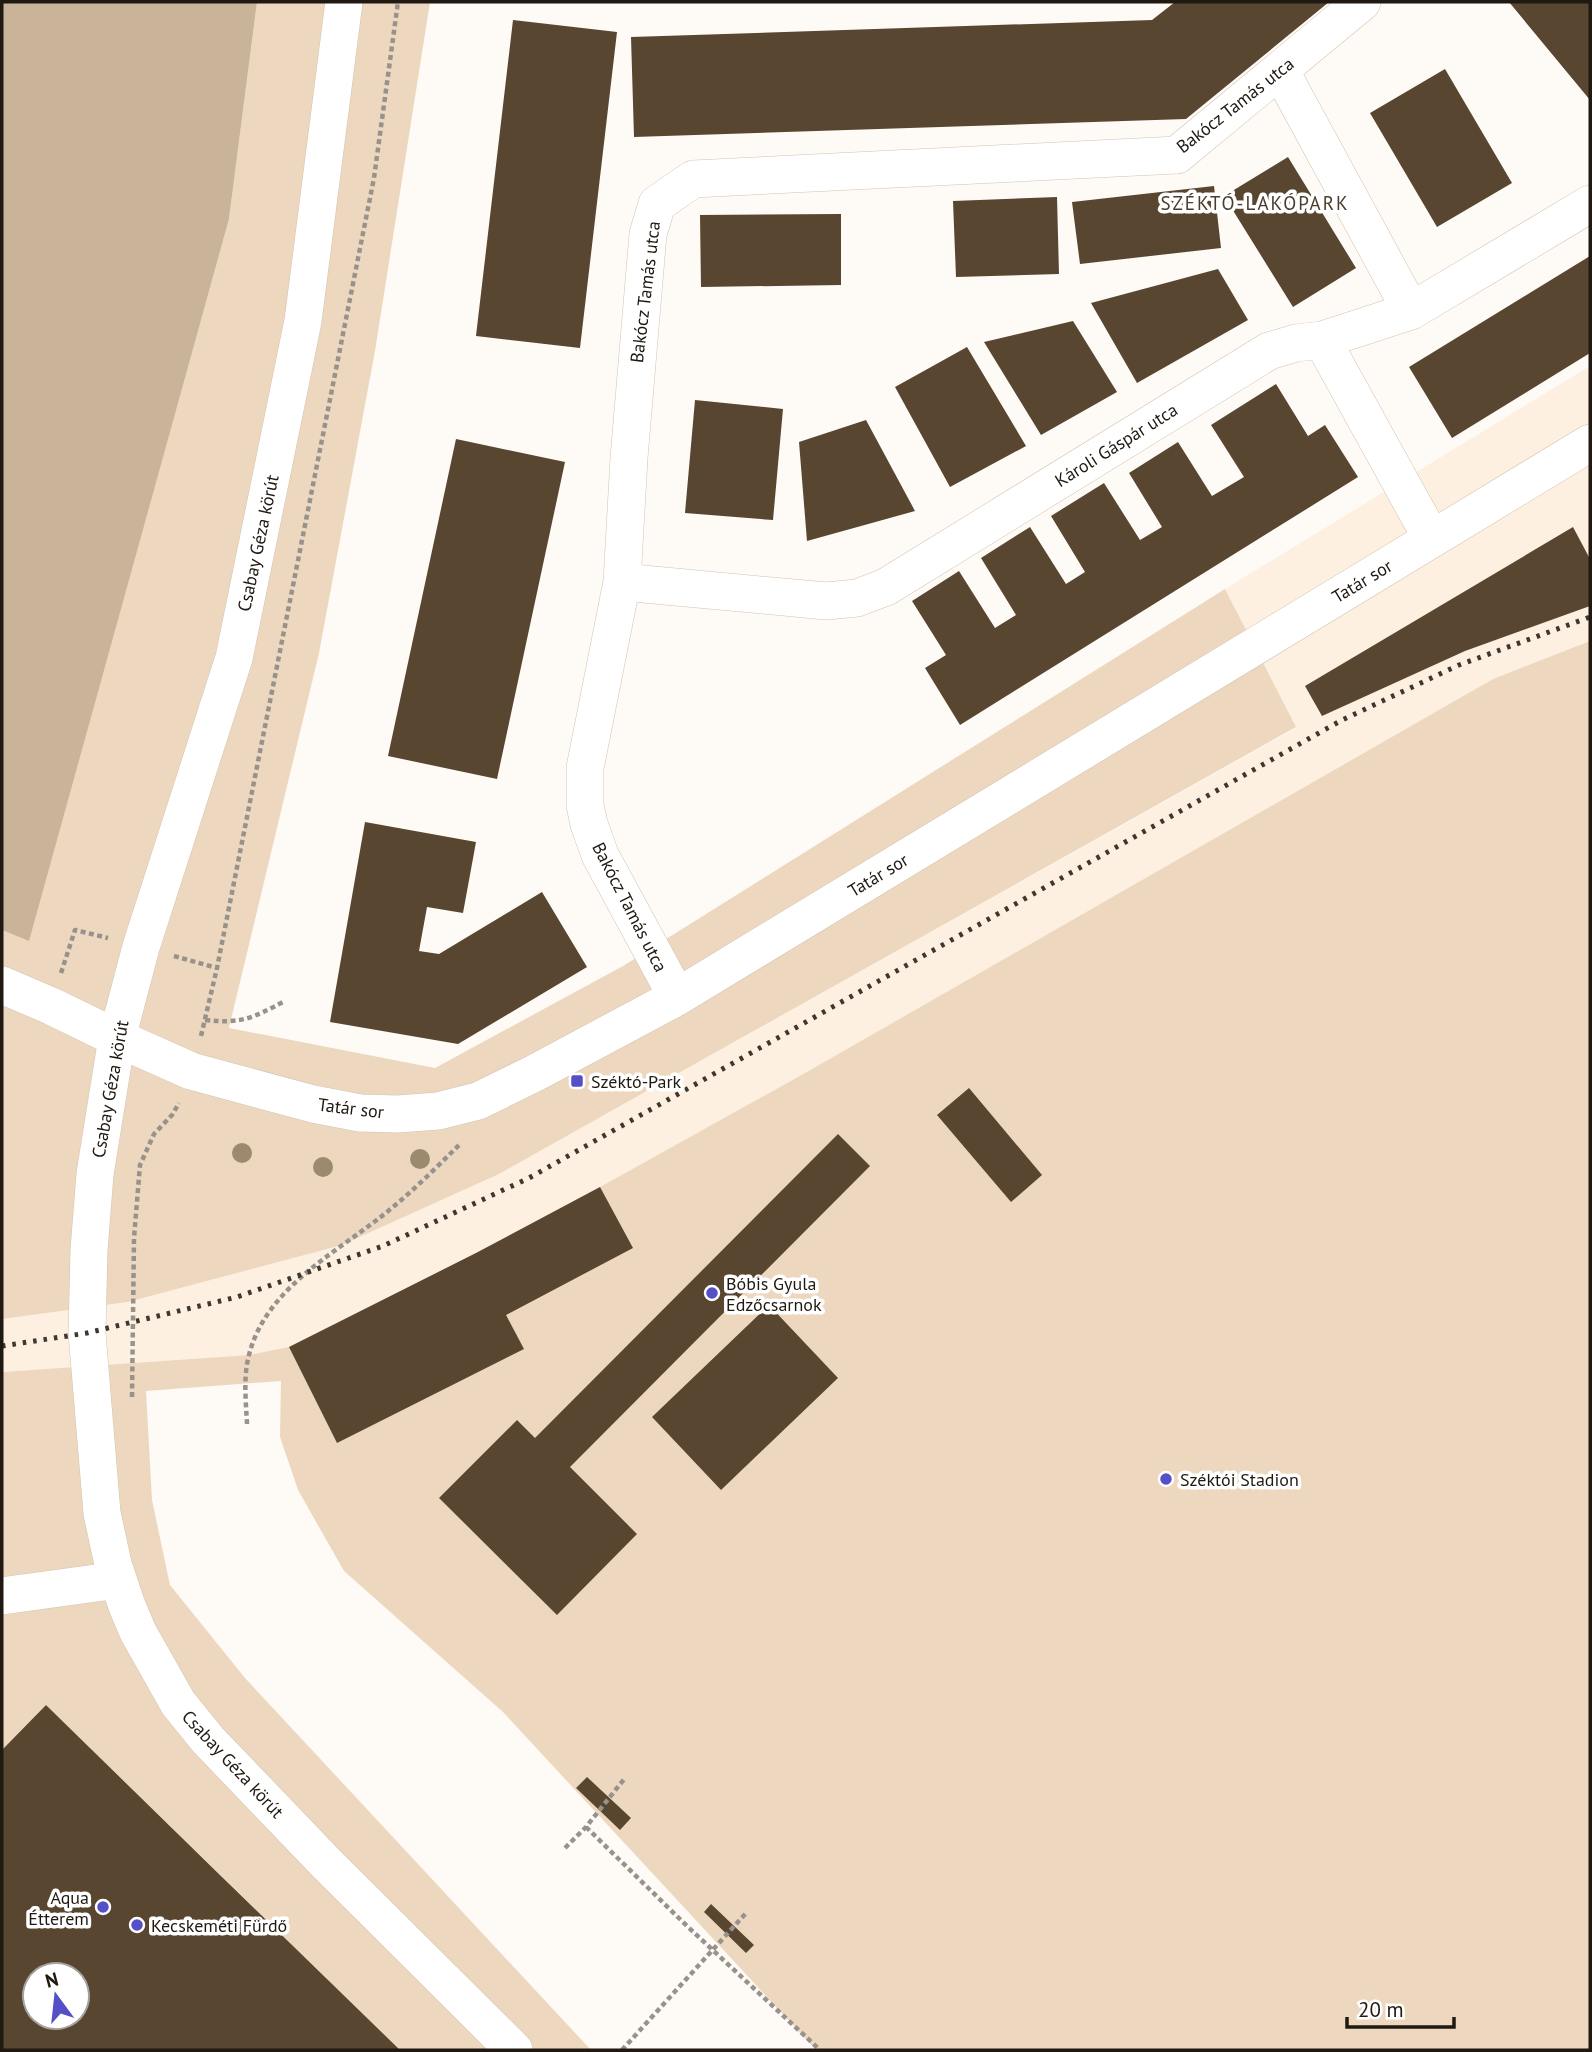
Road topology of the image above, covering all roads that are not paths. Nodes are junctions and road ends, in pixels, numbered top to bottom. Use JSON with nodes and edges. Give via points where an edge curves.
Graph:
{"nodes":[{"id":1,"x":344,"y":2,"type":"edge"},
{"id":2,"x":1362,"y":2,"type":"edge"},
{"id":3,"x":1280,"y":70,"type":"junction"},
{"id":4,"x":1590,"y":204,"type":"edge"},
{"id":5,"x":1411,"y":311,"type":"junction"},
{"id":6,"x":1322,"y":340,"type":"junction"},
{"id":7,"x":1590,"y":443,"type":"edge"},
{"id":8,"x":1432,"y":539,"type":"junction"},
{"id":9,"x":622,"y":582,"type":"junction"},
{"id":10,"x":6,"y":987,"type":"edge"},
{"id":11,"x":677,"y":997,"type":"junction"},
{"id":12,"x":117,"y":1038,"type":"junction"},
{"id":13,"x":118,"y":1580,"type":"junction"},
{"id":14,"x":2,"y":1596,"type":"edge"},
{"id":15,"x":514,"y":2050,"type":"edge"}],
"edges":[{"from":1,"to":12,"type":"street","name":"Csabay Géza körút","via":[[303,321],[234,658],[141,947]]},
{"from":2,"to":3,"type":"street","name":"Bakócz Tamás utca"},
{"from":3,"to":5,"type":"street"},
{"from":3,"to":9,"type":"street","name":"Bakócz Tamás utca","via":[[1177,155],[693,180],[657,204],[648,234]]},
{"from":4,"to":5,"type":"street","name":"Károli Gáspár utca"},
{"from":5,"to":6,"type":"street","name":"Károli Gáspár utca"},
{"from":6,"to":8,"type":"street"},
{"from":6,"to":9,"type":"street","name":"Károli Gáspár utca","via":[[1269,351],[886,587],[857,598],[826,601]]},
{"from":7,"to":8,"type":"street","name":"Tatár sor"},
{"from":8,"to":11,"type":"street","name":"Tatár sor"},
{"from":9,"to":11,"type":"street","name":"Bakócz Tamás utca","via":[[585,768],[584,794],[600,855]]},
{"from":10,"to":12,"type":"street","name":"Tatár sor"},
{"from":11,"to":12,"type":"street","name":"Tatár sor","via":[[478,1101],[398,1114],[313,1104],[191,1071]]},
{"from":12,"to":13,"type":"street","name":"Csabay Géza körút","via":[[95,1174],[87,1333],[102,1514]]},
{"from":13,"to":14,"type":"street"},
{"from":13,"to":15,"type":"street","name":"Csabay Géza körút","via":[[152,1659],[178,1703],[208,1740]]}]}
